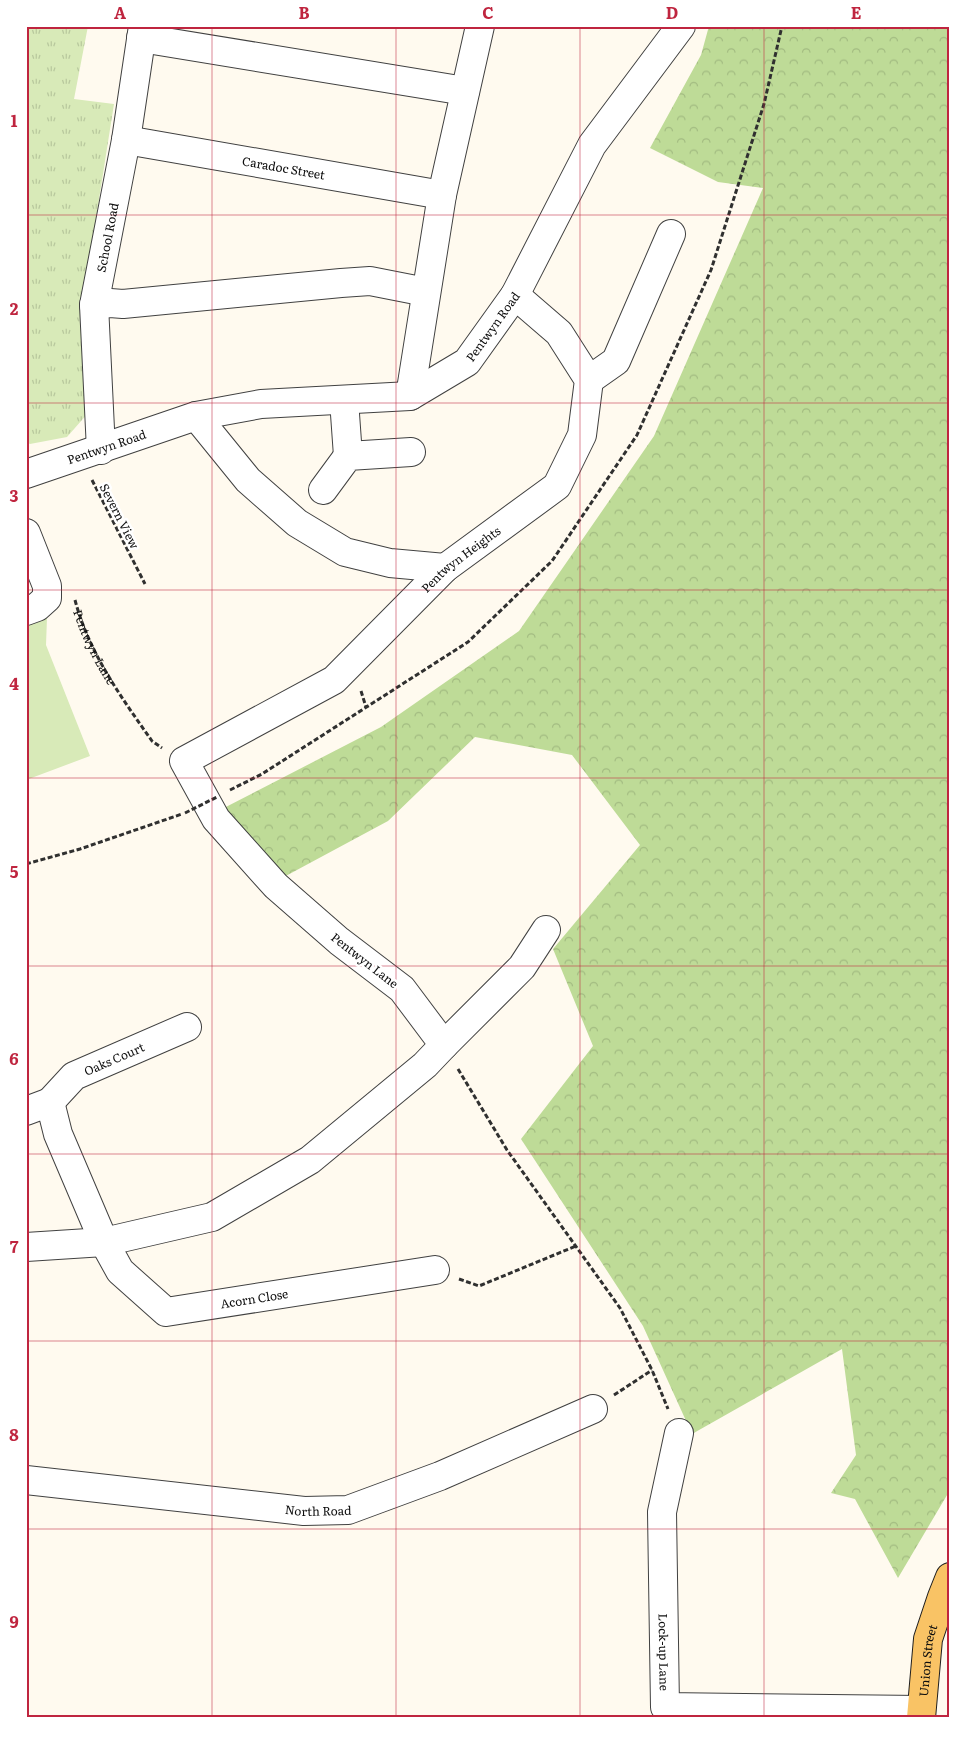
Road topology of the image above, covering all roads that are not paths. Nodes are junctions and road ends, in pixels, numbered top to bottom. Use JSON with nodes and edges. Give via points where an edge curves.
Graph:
{"nodes":[{"id":1,"x":480,"y":26,"type":"edge"},
{"id":2,"x":681,"y":26,"type":"edge"},
{"id":3,"x":142,"y":32,"type":"edge"},
{"id":4,"x":464,"y":91,"type":"junction"},
{"id":5,"x":126,"y":140,"type":"junction"},
{"id":6,"x":442,"y":195,"type":"junction"},
{"id":7,"x":671,"y":234,"type":"dead end"},
{"id":8,"x":426,"y":292,"type":"junction"},
{"id":9,"x":515,"y":295,"type":"junction"},
{"id":10,"x":94,"y":305,"type":"junction"},
{"id":11,"x":589,"y":380,"type":"junction"},
{"id":12,"x":410,"y":396,"type":"junction"},
{"id":13,"x":344,"y":400,"type":"junction"},
{"id":14,"x":196,"y":416,"type":"junction"},
{"id":15,"x":411,"y":452,"type":"dead end"},
{"id":16,"x":90,"y":453,"type":"junction"},
{"id":17,"x":348,"y":456,"type":"junction"},
{"id":18,"x":26,"y":474,"type":"edge"},
{"id":19,"x":323,"y":490,"type":"dead end"},
{"id":20,"x":26,"y":533,"type":"edge"},
{"id":21,"x":445,"y":568,"type":"junction"},
{"id":22,"x":26,"y":611,"type":"edge"},
{"id":23,"x":184,"y":761,"type":"joint"},
{"id":24,"x":546,"y":930,"type":"dead end"},
{"id":25,"x":187,"y":1027,"type":"dead end"},
{"id":26,"x":444,"y":1045,"type":"junction"},
{"id":27,"x":38,"y":1106,"type":"edge"},
{"id":28,"x":104,"y":1242,"type":"junction"},
{"id":29,"x":26,"y":1247,"type":"edge"},
{"id":30,"x":435,"y":1270,"type":"road end"},
{"id":31,"x":592,"y":1408,"type":"road end"},
{"id":32,"x":679,"y":1433,"type":"road end"},
{"id":33,"x":26,"y":1480,"type":"edge"},
{"id":34,"x":950,"y":1577,"type":"edge"},
{"id":35,"x":921,"y":1714,"type":"edge"}],
"edges":[{"from":1,"to":4,"type":"street"},
{"from":2,"to":9,"type":"street","name":"Pentwyn Road","via":[[592,145]]},
{"from":3,"to":4,"type":"street"},
{"from":3,"to":5,"type":"street","name":"School Road"},
{"from":4,"to":6,"type":"street"},
{"from":5,"to":6,"type":"street","name":"Caradoc Street"},
{"from":5,"to":10,"type":"street","name":"School Road"},
{"from":6,"to":8,"type":"street"},
{"from":7,"to":11,"type":"street","via":[[616,361]]},
{"from":8,"to":10,"type":"street","via":[[370,282],[341,283]]},
{"from":8,"to":12,"type":"street"},
{"from":9,"to":11,"type":"street","via":[[559,333]]},
{"from":9,"to":12,"type":"street","name":"Pentwyn Road","via":[[467,362]]},
{"from":10,"to":16,"type":"street","name":"School Road"},
{"from":11,"to":21,"type":"street","name":"Pentwyn Heights","via":[[582,435],[556,486]]},
{"from":12,"to":13,"type":"street","name":"Pentwyn Road"},
{"from":13,"to":14,"type":"street","name":"Pentwyn Road","via":[[262,404]]},
{"from":13,"to":17,"type":"street"},
{"from":14,"to":16,"type":"street","name":"Pentwyn Road"},
{"from":14,"to":21,"type":"street","via":[[248,480],[298,523],[345,552],[390,562]]},
{"from":15,"to":17,"type":"street"},
{"from":16,"to":18,"type":"street","name":"Pentwyn Road"},
{"from":17,"to":19,"type":"street"},
{"from":20,"to":22,"type":"street","via":[[46,586],[47,598]]},
{"from":21,"to":23,"type":"street","name":"Pentwyn Heights","via":[[334,680]]},
{"from":23,"to":26,"type":"street","name":"Pentwyn Lane","via":[[216,820],[276,886],[339,941],[402,989]]},
{"from":24,"to":26,"type":"street","via":[[522,967]]},
{"from":25,"to":27,"type":"street","name":"Oaks Court","via":[[74,1076]]},
{"from":26,"to":28,"type":"street","via":[[425,1065],[310,1160],[212,1217]]},
{"from":27,"to":28,"type":"street","name":"Oaks Court","via":[[58,1134]]},
{"from":28,"to":29,"type":"street"},
{"from":28,"to":30,"type":"street","name":"Acorn Close","via":[[120,1270],[166,1312]]},
{"from":31,"to":33,"type":"street","name":"North Road","via":[[440,1476],[348,1510],[304,1511]]},
{"from":32,"to":35,"type":"street","name":"Lock-up Lane","via":[[662,1512],[665,1706]]},
{"from":34,"to":35,"type":"main road","name":"Union Street","via":[[928,1639]]}]}
